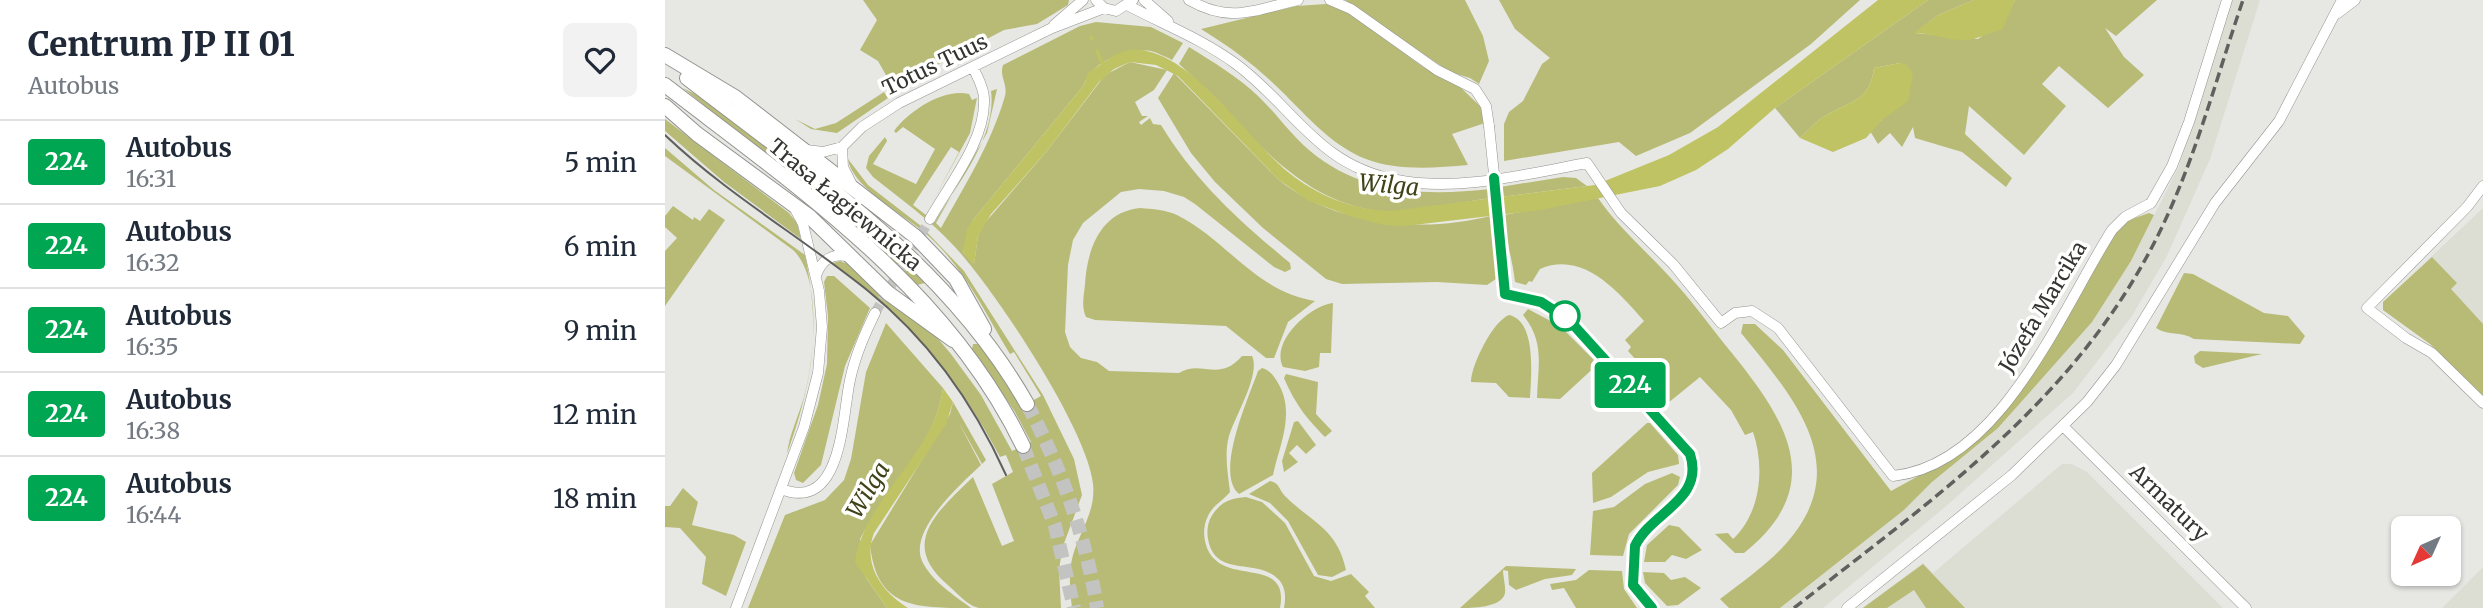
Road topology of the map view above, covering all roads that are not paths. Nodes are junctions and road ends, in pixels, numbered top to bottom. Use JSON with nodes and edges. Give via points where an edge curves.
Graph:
{"nodes":[{"id":1,"x":1083,"y":0,"type":"edge"},
{"id":2,"x":1144,"y":0,"type":"edge"},
{"id":3,"x":1189,"y":0,"type":"edge"},
{"id":4,"x":1298,"y":0,"type":"edge"},
{"id":5,"x":1330,"y":0,"type":"edge"},
{"id":6,"x":2227,"y":0,"type":"edge"},
{"id":7,"x":2342,"y":0,"type":"edge"},
{"id":8,"x":2355,"y":0,"type":"edge"},
{"id":9,"x":1131,"y":3,"type":"edge"},
{"id":10,"x":1100,"y":4,"type":"edge"},
{"id":11,"x":2330,"y":21,"type":"junction"},
{"id":12,"x":1171,"y":24,"type":"junction"},
{"id":13,"x":1052,"y":28,"type":"junction"},
{"id":14,"x":665,"y":55,"type":"edge"},
{"id":15,"x":973,"y":67,"type":"junction"},
{"id":16,"x":687,"y":78,"type":"dead end"},
{"id":17,"x":665,"y":85,"type":"edge"},
{"id":18,"x":665,"y":106,"type":"edge"},
{"id":19,"x":842,"y":147,"type":"junction"},
{"id":20,"x":803,"y":150,"type":"junction"},
{"id":21,"x":2483,"y":186,"type":"edge"},
{"id":22,"x":860,"y":194,"type":"junction"},
{"id":23,"x":787,"y":201,"type":"junction"},
{"id":24,"x":930,"y":219,"type":"tunnel mouth"},
{"id":25,"x":854,"y":259,"type":"junction"},
{"id":26,"x":816,"y":277,"type":"junction"},
{"id":27,"x":1505,"y":294,"type":"dead end"},
{"id":28,"x":875,"y":313,"type":"tunnel mouth"},
{"id":29,"x":960,"y":344,"type":"junction"},
{"id":30,"x":995,"y":353,"type":"junction"},
{"id":31,"x":2483,"y":403,"type":"edge"},
{"id":32,"x":1027,"y":404,"type":"tunnel mouth"},
{"id":33,"x":2064,"y":426,"type":"junction"},
{"id":34,"x":1023,"y":446,"type":"tunnel mouth"},
{"id":35,"x":781,"y":489,"type":"junction"},
{"id":36,"x":736,"y":608,"type":"edge"},
{"id":37,"x":1847,"y":608,"type":"edge"},
{"id":38,"x":2246,"y":608,"type":"edge"}],
"edges":[{"from":1,"to":13,"type":"street","name":"Totus Tuus"},
{"from":2,"to":12,"type":"street"},
{"from":3,"to":4,"type":"street","via":[[1212,12],[1235,15]]},
{"from":5,"to":27,"type":"street","bridge":true,"via":[[1351,9],[1437,70],[1475,89],[1486,106]]},
{"from":6,"to":12,"type":"street","name":"Józefa Marcika","via":[[2189,122],[2151,204],[2125,217],[2112,230],[2014,393],[1945,459],[1918,472],[1893,476],[1770,320],[1746,311],[1721,323],[1673,264],[1613,203],[1587,163],[1441,183],[1403,181],[1364,171],[1316,142],[1237,64]]},
{"from":7,"to":11,"type":"street"},
{"from":8,"to":11,"type":"street"},
{"from":9,"to":10,"type":"street","name":"Totus Tuus","via":[[1116,11]]},
{"from":9,"to":12,"type":"street"},
{"from":10,"to":13,"type":"street","name":"Totus Tuus"},
{"from":11,"to":33,"type":"street","via":[[2279,121],[2215,203],[2116,365]]},
{"from":13,"to":15,"type":"street","name":"Totus Tuus"},
{"from":14,"to":20,"type":"main road","via":[[735,97]]},
{"from":15,"to":19,"type":"street","name":"Totus Tuus","via":[[892,107]]},
{"from":15,"to":24,"type":"street","via":[[983,93],[982,117]]},
{"from":16,"to":30,"type":"main road","name":"Trasa Łagiewnicka","via":[[901,248],[958,306]]},
{"from":17,"to":29,"type":"main road","name":"Trasa Łagiewnicka","via":[[859,239],[920,297]]},
{"from":18,"to":23,"type":"main road"},
{"from":19,"to":20,"type":"street","via":[[823,152]]},
{"from":19,"to":22,"type":"street","via":[[845,172]]},
{"from":20,"to":22,"type":"main road"},
{"from":21,"to":31,"type":"street","via":[[2367,308],[2432,353]]},
{"from":22,"to":30,"type":"main road","via":[[916,237],[947,268],[974,307]]},
{"from":23,"to":25,"type":"main road"},
{"from":23,"to":26,"type":"street","via":[[803,224]]},
{"from":25,"to":26,"type":"street","via":[[834,256],[821,264]]},
{"from":25,"to":29,"type":"main road","via":[[888,293]]},
{"from":26,"to":35,"type":"street","via":[[822,327],[818,373]]},
{"from":28,"to":35,"type":"street","via":[[855,362],[830,472],[808,492]]},
{"from":29,"to":34,"type":"main road","name":"Trasa Łagiewnicka"},
{"from":30,"to":32,"type":"main road","name":"Trasa Łagiewnicka"},
{"from":33,"to":37,"type":"street","via":[[1980,502]]},
{"from":33,"to":38,"type":"street","name":"Armatury"},
{"from":35,"to":36,"type":"street"}]}
